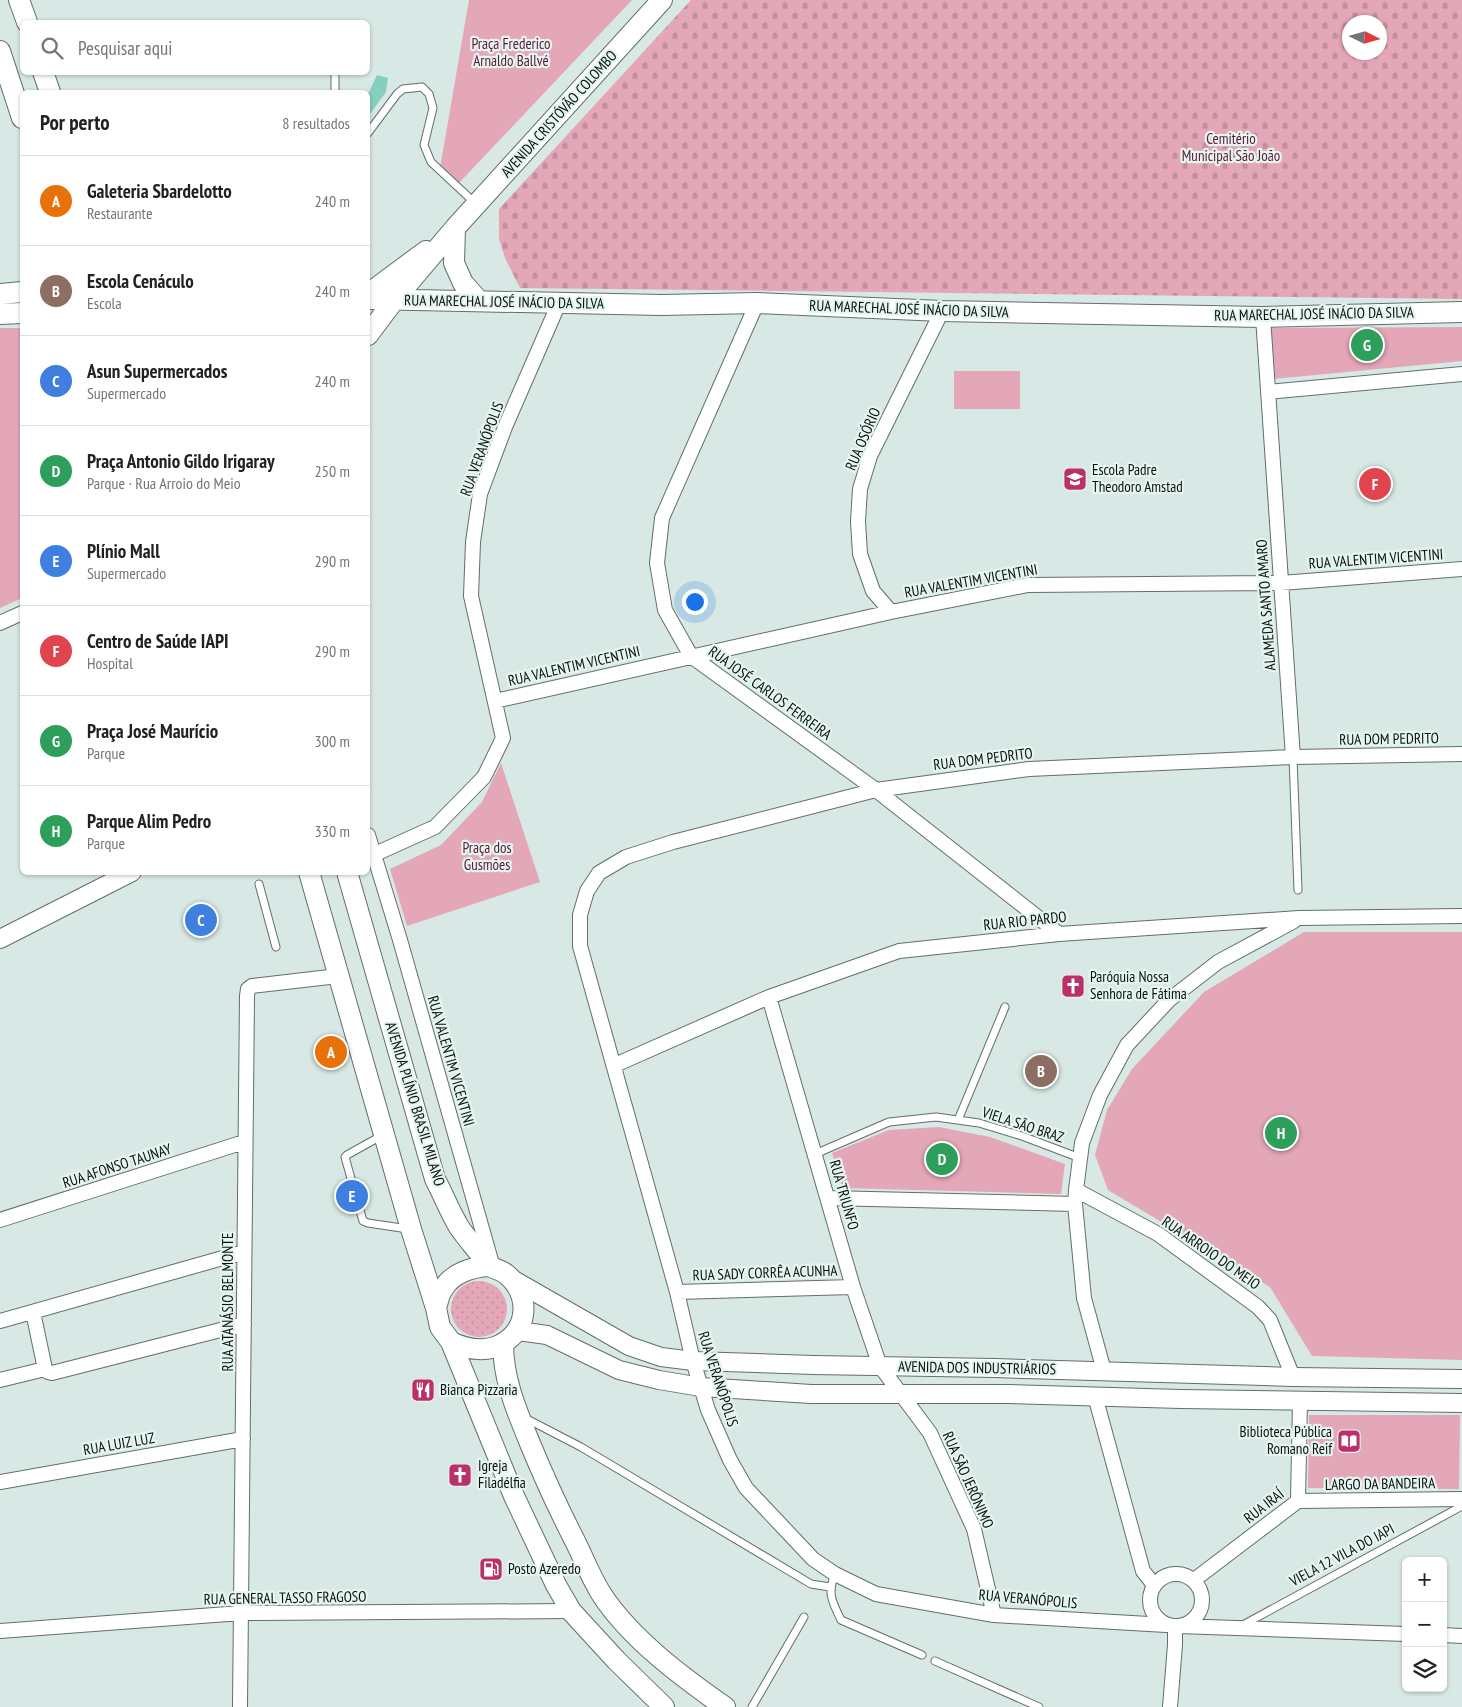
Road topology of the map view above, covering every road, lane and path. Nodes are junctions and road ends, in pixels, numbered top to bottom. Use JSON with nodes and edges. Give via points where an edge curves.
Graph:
{"nodes":[{"id":1,"x":19,"y":0,"type":"edge"},
{"id":2,"x":662,"y":0,"type":"edge"},
{"id":3,"x":26,"y":20,"type":"edge"},
{"id":4,"x":0,"y":52,"type":"edge"},
{"id":5,"x":44,"y":75,"type":"edge"},
{"id":6,"x":335,"y":75,"type":"edge"},
{"id":7,"x":49,"y":90,"type":"edge"},
{"id":8,"x":335,"y":90,"type":"edge"},
{"id":9,"x":20,"y":112,"type":"edge"},
{"id":10,"x":370,"y":130,"type":"edge"},
{"id":11,"x":477,"y":204,"type":"junction"},
{"id":12,"x":455,"y":228,"type":"junction"},
{"id":13,"x":20,"y":292,"type":"edge"},
{"id":14,"x":370,"y":292,"type":"edge"},
{"id":15,"x":0,"y":294,"type":"edge"},
{"id":16,"x":370,"y":299,"type":"edge"},
{"id":17,"x":395,"y":300,"type":"junction"},
{"id":18,"x":479,"y":300,"type":"junction"},
{"id":19,"x":560,"y":303,"type":"junction"},
{"id":20,"x":757,"y":304,"type":"junction"},
{"id":21,"x":942,"y":311,"type":"junction"},
{"id":22,"x":20,"y":313,"type":"edge"},
{"id":23,"x":1458,"y":313,"type":"edge"},
{"id":24,"x":0,"y":314,"type":"edge"},
{"id":25,"x":1264,"y":316,"type":"junction"},
{"id":26,"x":370,"y":332,"type":"edge"},
{"id":27,"x":1462,"y":374,"type":"edge"},
{"id":28,"x":1268,"y":392,"type":"junction"},
{"id":29,"x":1462,"y":570,"type":"edge"},
{"id":30,"x":1281,"y":582,"type":"junction"},
{"id":31,"x":891,"y":612,"type":"junction"},
{"id":32,"x":20,"y":614,"type":"edge"},
{"id":33,"x":0,"y":623,"type":"edge"},
{"id":34,"x":692,"y":656,"type":"junction"},
{"id":35,"x":495,"y":701,"type":"junction"},
{"id":36,"x":1462,"y":754,"type":"edge"},
{"id":37,"x":1293,"y":757,"type":"junction"},
{"id":38,"x":876,"y":790,"type":"junction"},
{"id":39,"x":370,"y":843,"type":"edge"},
{"id":40,"x":373,"y":855,"type":"junction"},
{"id":41,"x":126,"y":875,"type":"edge"},
{"id":42,"x":310,"y":875,"type":"edge"},
{"id":43,"x":348,"y":875,"type":"edge"},
{"id":44,"x":259,"y":884,"type":"dead end"},
{"id":45,"x":1298,"y":890,"type":"dead end"},
{"id":46,"x":1462,"y":916,"type":"edge"},
{"id":47,"x":1299,"y":918,"type":"junction"},
{"id":48,"x":1059,"y":934,"type":"junction"},
{"id":49,"x":0,"y":939,"type":"edge"},
{"id":50,"x":580,"y":946,"type":"joint"},
{"id":51,"x":276,"y":947,"type":"dead end"},
{"id":52,"x":338,"y":976,"type":"junction"},
{"id":53,"x":769,"y":997,"type":"junction"},
{"id":54,"x":1005,"y":1007,"type":"dead end"},
{"id":55,"x":614,"y":1065,"type":"junction"},
{"id":56,"x":958,"y":1120,"type":"junction"},
{"id":57,"x":384,"y":1134,"type":"junction"},
{"id":58,"x":244,"y":1142,"type":"junction"},
{"id":59,"x":815,"y":1154,"type":"junction"},
{"id":60,"x":1080,"y":1158,"type":"junction"},
{"id":61,"x":1076,"y":1190,"type":"junction"},
{"id":62,"x":828,"y":1198,"type":"junction"},
{"id":63,"x":1075,"y":1204,"type":"junction"},
{"id":64,"x":0,"y":1220,"type":"edge"},
{"id":65,"x":411,"y":1229,"type":"junction"},
{"id":66,"x":244,"y":1252,"type":"junction"},
{"id":67,"x":491,"y":1267,"type":"junction"},
{"id":68,"x":512,"y":1279,"type":"junction"},
{"id":69,"x":853,"y":1287,"type":"junction"},
{"id":70,"x":677,"y":1292,"type":"junction"},
{"id":71,"x":436,"y":1308,"type":"junction"},
{"id":72,"x":33,"y":1312,"type":"junction"},
{"id":73,"x":0,"y":1321,"type":"edge"},
{"id":74,"x":244,"y":1324,"type":"junction"},
{"id":75,"x":511,"y":1337,"type":"junction"},
{"id":76,"x":451,"y":1342,"type":"junction"},
{"id":77,"x":693,"y":1361,"type":"junction"},
{"id":78,"x":880,"y":1366,"type":"junction"},
{"id":79,"x":45,"y":1369,"type":"junction"},
{"id":80,"x":1104,"y":1371,"type":"junction"},
{"id":81,"x":1180,"y":1374,"type":"junction"},
{"id":82,"x":1293,"y":1377,"type":"junction"},
{"id":83,"x":0,"y":1380,"type":"edge"},
{"id":84,"x":1462,"y":1380,"type":"edge"},
{"id":85,"x":701,"y":1387,"type":"junction"},
{"id":86,"x":902,"y":1395,"type":"junction"},
{"id":87,"x":1095,"y":1396,"type":"junction"},
{"id":88,"x":1181,"y":1399,"type":"junction"},
{"id":89,"x":1300,"y":1401,"type":"junction"},
{"id":90,"x":1462,"y":1403,"type":"edge"},
{"id":91,"x":518,"y":1414,"type":"junction"},
{"id":92,"x":243,"y":1439,"type":"junction"},
{"id":93,"x":0,"y":1482,"type":"edge"},
{"id":94,"x":1462,"y":1499,"type":"edge"},
{"id":95,"x":1298,"y":1501,"type":"junction"},
{"id":96,"x":1462,"y":1506,"type":"edge"},
{"id":97,"x":833,"y":1580,"type":"junction"},
{"id":98,"x":1194,"y":1580,"type":"junction"},
{"id":99,"x":1154,"y":1585,"type":"junction"},
{"id":100,"x":571,"y":1611,"type":"junction"},
{"id":101,"x":241,"y":1613,"type":"junction"},
{"id":102,"x":994,"y":1615,"type":"junction"},
{"id":103,"x":804,"y":1617,"type":"dead end"},
{"id":104,"x":1173,"y":1625,"type":"junction"},
{"id":105,"x":1236,"y":1628,"type":"junction"},
{"id":106,"x":0,"y":1631,"type":"edge"},
{"id":107,"x":1402,"y":1634,"type":"edge"},
{"id":108,"x":1447,"y":1636,"type":"edge"},
{"id":109,"x":1462,"y":1636,"type":"edge"},
{"id":110,"x":922,"y":1655,"type":"dead end"},
{"id":111,"x":935,"y":1661,"type":"dead end"},
{"id":112,"x":240,"y":1707,"type":"edge"},
{"id":113,"x":664,"y":1707,"type":"edge"},
{"id":114,"x":724,"y":1707,"type":"edge"},
{"id":115,"x":752,"y":1707,"type":"edge"},
{"id":116,"x":1039,"y":1707,"type":"edge"},
{"id":117,"x":1170,"y":1707,"type":"edge"}],
"edges":[{"from":1,"to":3,"type":"main road"},
{"from":2,"to":11,"type":"main road","name":"AVENIDA CRISTÓVÃO COLOMBO"},
{"from":4,"to":9,"type":"main road"},
{"from":5,"to":7,"type":"main road"},
{"from":6,"to":8,"type":"lane"},
{"from":10,"to":11,"type":"lane","via":[[403,89],[422,87],[429,94],[433,108],[424,145],[426,153],[431,162]]},
{"from":11,"to":12,"type":"main road","name":"AVENIDA CRISTÓVÃO COLOMBO"},
{"from":12,"to":14,"type":"main road","name":"AVENIDA CRISTÓVÃO COLOMBO"},
{"from":12,"to":17,"type":"main road","name":"AVENIDA CRISTÓVÃO COLOMBO"},
{"from":12,"to":18,"type":"main road","via":[[454,263],[463,283]]},
{"from":13,"to":15,"type":"main road"},
{"from":16,"to":17,"type":"main road","name":"RUA MARECHAL JOSÉ INÁCIO DA SILVA"},
{"from":17,"to":18,"type":"main road","name":"RUA MARECHAL JOSÉ INÁCIO DA SILVA"},
{"from":17,"to":26,"type":"main road","name":"AVENIDA CRISTÓVÃO COLOMBO"},
{"from":18,"to":19,"type":"main road","name":"RUA MARECHAL JOSÉ INÁCIO DA SILVA"},
{"from":19,"to":20,"type":"main road","name":"RUA MARECHAL JOSÉ INÁCIO DA SILVA"},
{"from":19,"to":35,"type":"street","name":"RUA VERANÓPOLIS","via":[[505,427],[480,494],[473,542],[471,596]]},
{"from":20,"to":21,"type":"main road","name":"RUA MARECHAL JOSÉ INÁCIO DA SILVA"},
{"from":20,"to":34,"type":"street","name":"RUA JOSÉ CARLOS FERREIRA","via":[[662,518],[657,563],[665,610]]},
{"from":21,"to":25,"type":"main road","name":"RUA MARECHAL JOSÉ INÁCIO DA SILVA"},
{"from":21,"to":31,"type":"street","name":"RUA OSÓRIO","via":[[870,456],[860,489],[860,554],[874,591]]},
{"from":22,"to":24,"type":"main road"},
{"from":23,"to":25,"type":"main road","name":"RUA MARECHAL JOSÉ INÁCIO DA SILVA"},
{"from":25,"to":28,"type":"street","name":"ALAMEDA SANTO AMARO"},
{"from":27,"to":28,"type":"street"},
{"from":28,"to":30,"type":"street","name":"ALAMEDA SANTO AMARO"},
{"from":29,"to":30,"type":"street","name":"RUA VALENTIM VICENTINI"},
{"from":30,"to":31,"type":"street","name":"RUA VALENTIM VICENTINI","via":[[1028,585]]},
{"from":30,"to":37,"type":"street","name":"ALAMEDA SANTO AMARO"},
{"from":31,"to":34,"type":"street","name":"RUA VALENTIM VICENTINI"},
{"from":32,"to":33,"type":"street"},
{"from":34,"to":35,"type":"street","name":"RUA VALENTIM VICENTINI"},
{"from":34,"to":38,"type":"street","name":"RUA JOSÉ CARLOS FERREIRA"},
{"from":35,"to":40,"type":"street","via":[[503,738],[484,777],[435,827]]},
{"from":36,"to":37,"type":"street","name":"RUA DOM PEDRITO"},
{"from":37,"to":38,"type":"street","name":"RUA DOM PEDRITO","via":[[1029,769]]},
{"from":37,"to":45,"type":"lane","name":"ALAMEDA SANTO AMARO"},
{"from":38,"to":48,"type":"street","name":"RUA JOSÉ CARLOS FERREIRA"},
{"from":38,"to":50,"type":"street","name":"RUA DOM PEDRITO","via":[[673,842],[626,858],[600,873],[587,891],[580,915]]},
{"from":39,"to":40,"type":"street","name":"RUA VALENTIM VICENTINI"},
{"from":40,"to":67,"type":"street","name":"RUA VALENTIM VICENTINI"},
{"from":41,"to":49,"type":"street"},
{"from":42,"to":52,"type":"main road"},
{"from":43,"to":67,"type":"main road","name":"AVENIDA PLÍNIO BRASIL MILANO","via":[[435,1179],[459,1226]]},
{"from":44,"to":51,"type":"lane"},
{"from":46,"to":47,"type":"street","name":"RUA RIO PARDO"},
{"from":47,"to":48,"type":"street","name":"RUA RIO PARDO"},
{"from":47,"to":60,"type":"street","via":[[1218,962],[1169,1000],[1127,1045],[1100,1095],[1082,1143]]},
{"from":48,"to":53,"type":"street","name":"RUA RIO PARDO","via":[[899,951]]},
{"from":50,"to":55,"type":"street","name":"RUA VERANÓPOLIS"},
{"from":52,"to":57,"type":"main road"},
{"from":52,"to":58,"type":"street","name":"RUA ATANÁSIO BELMONTE","via":[[248,989]]},
{"from":53,"to":55,"type":"street","name":"RUA RIO PARDO"},
{"from":53,"to":59,"type":"street","name":"RUA TRIUNFO"},
{"from":54,"to":56,"type":"lane"},
{"from":55,"to":70,"type":"street","name":"RUA VERANÓPOLIS"},
{"from":56,"to":59,"type":"lane","name":"VIELA SÃO BRAZ","via":[[936,1117],[888,1122]]},
{"from":56,"to":60,"type":"lane","name":"VIELA SÃO BRAZ","via":[[1022,1136]]},
{"from":57,"to":65,"type":"main road"},
{"from":57,"to":65,"type":"lane","via":[[345,1157],[362,1221]]},
{"from":58,"to":64,"type":"street","name":"RUA AFONSO TAUNAY"},
{"from":58,"to":66,"type":"street","name":"RUA ATANÁSIO BELMONTE"},
{"from":59,"to":62,"type":"street","name":"RUA TRIUNFO"},
{"from":60,"to":61,"type":"street"},
{"from":61,"to":63,"type":"street"},
{"from":61,"to":82,"type":"street","name":"RUA ARROIO DO MEIO","via":[[1158,1234],[1258,1307],[1270,1320]]},
{"from":62,"to":63,"type":"street"},
{"from":62,"to":69,"type":"street","name":"RUA TRIUNFO"},
{"from":63,"to":80,"type":"street","via":[[1084,1298]]},
{"from":65,"to":71,"type":"main road"},
{"from":66,"to":72,"type":"street"},
{"from":66,"to":74,"type":"street","name":"RUA ATANÁSIO BELMONTE"},
{"from":67,"to":68,"type":"main road","name":"AVENIDA PLÍNIO BRASIL MILANO","via":[[505,1272]]},
{"from":67,"to":71,"type":"main road","via":[[466,1270],[455,1276],[443,1288]]},
{"from":68,"to":75,"type":"main road","name":"AVENIDA PLÍNIO BRASIL MILANO","via":[[524,1302],[524,1317]]},
{"from":68,"to":77,"type":"street","name":"AVENIDA DOS INDUSTRIÁRIOS","via":[[629,1346],[661,1357]]},
{"from":69,"to":70,"type":"street","name":"RUA SADY CORRÊA ACUNHA"},
{"from":69,"to":78,"type":"street","name":"RUA TRIUNFO"},
{"from":70,"to":77,"type":"street","name":"RUA VERANÓPOLIS"},
{"from":71,"to":76,"type":"main road","via":[[440,1327]]},
{"from":72,"to":73,"type":"street"},
{"from":72,"to":79,"type":"street"},
{"from":74,"to":79,"type":"street","via":[[52,1373]]},
{"from":74,"to":92,"type":"street","name":"RUA ATANÁSIO BELMONTE"},
{"from":75,"to":76,"type":"main road","name":"AVENIDA DOS INDUSTRIÁRIOS","via":[[493,1348],[482,1350],[463,1348]]},
{"from":75,"to":85,"type":"street","name":"AVENIDA DOS INDUSTRIÁRIOS","via":[[547,1335],[618,1370]]},
{"from":75,"to":91,"type":"main road","name":"AVENIDA PLÍNIO BRASIL MILANO","via":[[503,1360]]},
{"from":76,"to":100,"type":"main road","via":[[538,1548]]},
{"from":77,"to":78,"type":"street","name":"AVENIDA DOS INDUSTRIÁRIOS"},
{"from":77,"to":85,"type":"street","name":"RUA VERANÓPOLIS"},
{"from":78,"to":80,"type":"street","name":"AVENIDA DOS INDUSTRIÁRIOS"},
{"from":78,"to":86,"type":"street","name":"RUA TRIUNFO"},
{"from":79,"to":83,"type":"street"},
{"from":80,"to":81,"type":"street","name":"AVENIDA DOS INDUSTRIÁRIOS"},
{"from":81,"to":82,"type":"street","name":"AVENIDA DOS INDUSTRIÁRIOS"},
{"from":81,"to":88,"type":"street"},
{"from":82,"to":84,"type":"street","name":"AVENIDA DOS INDUSTRIÁRIOS"},
{"from":85,"to":86,"type":"street","name":"AVENIDA DOS INDUSTRIÁRIOS","via":[[811,1394]]},
{"from":85,"to":97,"type":"street","name":"RUA VERANÓPOLIS","via":[[722,1442],[746,1488]]},
{"from":86,"to":87,"type":"street","name":"AVENIDA DOS INDUSTRIÁRIOS"},
{"from":86,"to":102,"type":"street","name":"RUA SÃO JERÔNIMO","via":[[930,1433],[974,1529]]},
{"from":87,"to":88,"type":"street","name":"AVENIDA DOS INDUSTRIÁRIOS"},
{"from":87,"to":99,"type":"street","via":[[1143,1571]]},
{"from":88,"to":89,"type":"street","name":"AVENIDA DOS INDUSTRIÁRIOS"},
{"from":89,"to":90,"type":"street","name":"AVENIDA DOS INDUSTRIÁRIOS"},
{"from":89,"to":95,"type":"street","name":"RUA IRAÍ"},
{"from":91,"to":97,"type":"lane","name":"RUA VERANÓPOLIS","via":[[581,1447],[811,1584]]},
{"from":91,"to":114,"type":"main road","name":"AVENIDA PLÍNIO BRASIL MILANO","via":[[548,1488],[602,1595],[649,1648]]},
{"from":92,"to":93,"type":"street","name":"RUA LUIZ LUZ"},
{"from":92,"to":101,"type":"street","name":"RUA ATANÁSIO BELMONTE"},
{"from":94,"to":95,"type":"street","name":"LARGO DA BANDEIRA"},
{"from":95,"to":98,"type":"street","name":"RUA IRAÍ"},
{"from":96,"to":105,"type":"lane","name":"VIELA 12 VILA DO IAPI"},
{"from":97,"to":102,"type":"street","name":"RUA VERANÓPOLIS","via":[[876,1594]]},
{"from":97,"to":110,"type":"lane","via":[[831,1598],[841,1620]]},
{"from":98,"to":99,"type":"street","via":[[1184,1574],[1173,1573]]},
{"from":98,"to":104,"type":"street","via":[[1202,1594],[1201,1610],[1186,1624]]},
{"from":99,"to":104,"type":"street","via":[[1150,1593],[1152,1612],[1158,1620]]},
{"from":100,"to":101,"type":"street","name":"RUA GENERAL TASSO FRAGOSO"},
{"from":100,"to":113,"type":"main road"},
{"from":101,"to":106,"type":"street","name":"RUA GENERAL TASSO FRAGOSO"},
{"from":101,"to":112,"type":"street","name":"RUA ATANÁSIO BELMONTE"},
{"from":102,"to":104,"type":"street","name":"RUA VERANÓPOLIS"},
{"from":103,"to":115,"type":"lane"},
{"from":104,"to":105,"type":"street","name":"RUA VERANÓPOLIS"},
{"from":104,"to":117,"type":"street","via":[[1175,1645]]},
{"from":105,"to":107,"type":"street","name":"RUA VERANÓPOLIS"},
{"from":108,"to":109,"type":"street"},
{"from":111,"to":116,"type":"lane"}]}
